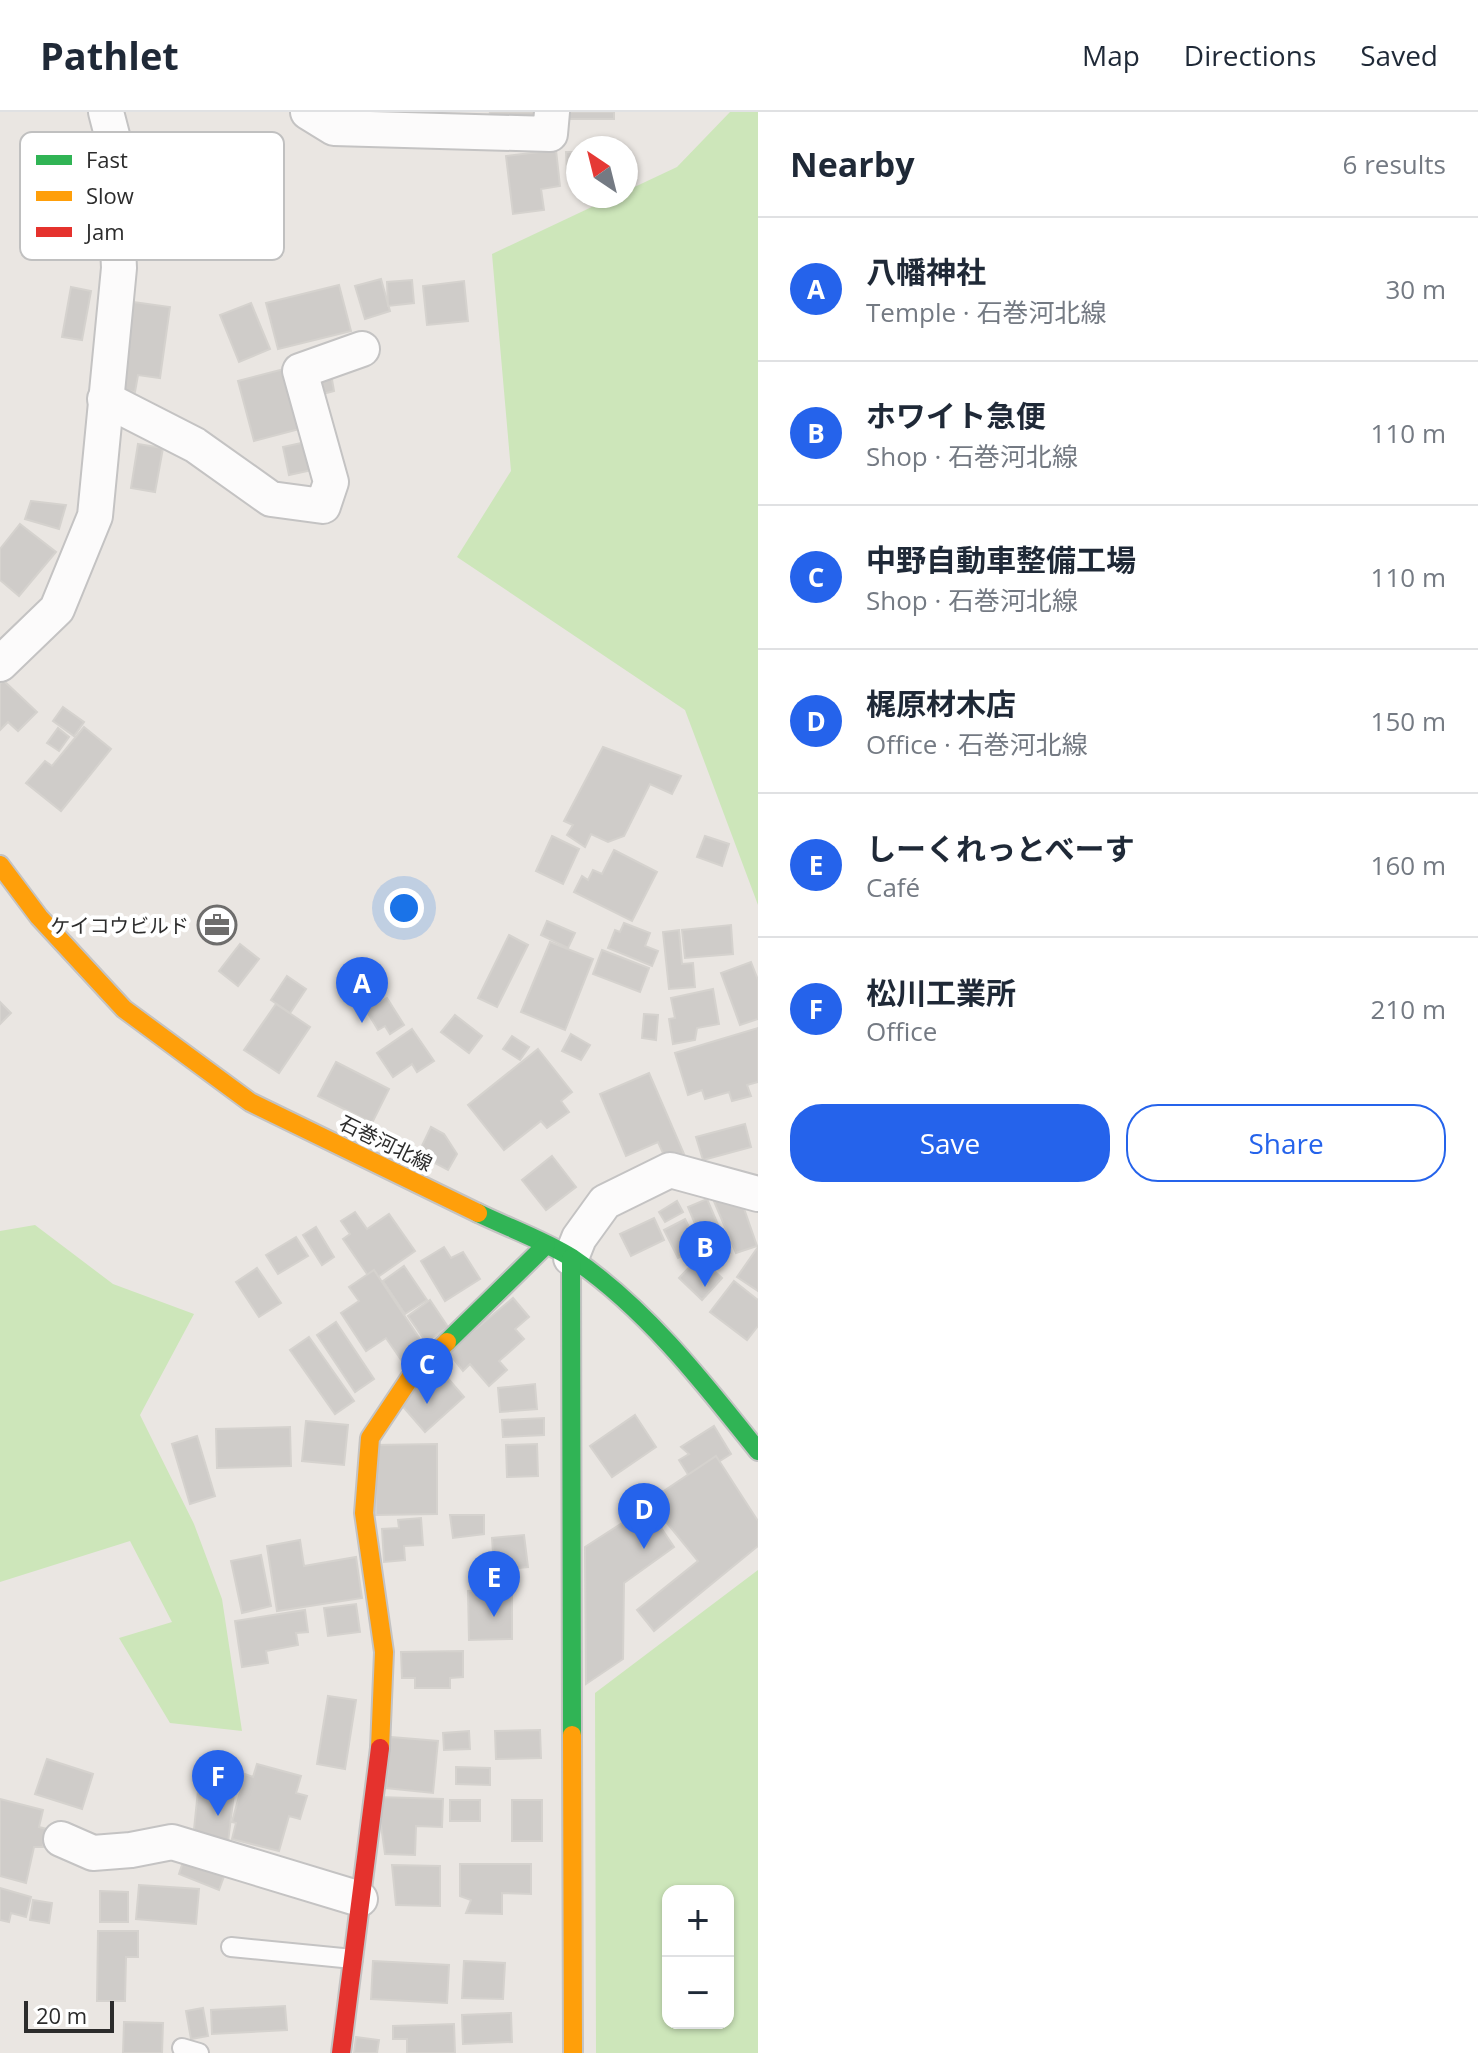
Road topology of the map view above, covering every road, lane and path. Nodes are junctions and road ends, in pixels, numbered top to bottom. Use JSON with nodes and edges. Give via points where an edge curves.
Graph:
{"nodes":[{"id":1,"x":106,"y":112,"type":"edge"},
{"id":2,"x":308,"y":112,"type":"edge"},
{"id":3,"x":552,"y":112,"type":"edge"},
{"id":4,"x":111,"y":132,"type":"edge"},
{"id":5,"x":119,"y":260,"type":"edge"},
{"id":6,"x":362,"y":349,"type":"dead end"},
{"id":7,"x":105,"y":399,"type":"junction"},
{"id":8,"x":0,"y":664,"type":"edge"},
{"id":9,"x":0,"y":867,"type":"edge"},
{"id":10,"x":758,"y":1194,"type":"edge"},
{"id":11,"x":558,"y":1251,"type":"junction"},
{"id":12,"x":758,"y":1451,"type":"edge"},
{"id":13,"x":61,"y":1839,"type":"dead end"},
{"id":14,"x":360,"y":1899,"type":"junction"},
{"id":15,"x":231,"y":1947,"type":"dead end"},
{"id":16,"x":353,"y":1959,"type":"junction"},
{"id":17,"x":341,"y":2053,"type":"edge"},
{"id":18,"x":573,"y":2053,"type":"edge"}],
"edges":[{"from":1,"to":4,"type":"street"},
{"from":2,"to":3,"type":"street","via":[[334,128],[550,134]]},
{"from":5,"to":7,"type":"street"},
{"from":6,"to":7,"type":"street","via":[[300,371],[331,482],[323,506],[271,499],[195,445]]},
{"from":7,"to":8,"type":"street","via":[[95,516],[57,609]]},
{"from":9,"to":11,"type":"street","name":"石巻河北線","via":[[124,1009],[250,1102]]},
{"from":10,"to":11,"type":"street","via":[[670,1170],[605,1202],[579,1238]]},
{"from":11,"to":12,"type":"street","name":"石巻河北線","via":[[629,1305],[691,1366]]},
{"from":11,"to":14,"type":"street","via":[[503,1290],[412,1375],[370,1438],[364,1513],[384,1652],[379,1762]]},
{"from":11,"to":18,"type":"street"},
{"from":13,"to":14,"type":"street","via":[[93,1853],[172,1842]]},
{"from":14,"to":16,"type":"street"},
{"from":15,"to":16,"type":"lane"},
{"from":16,"to":17,"type":"street"}]}
